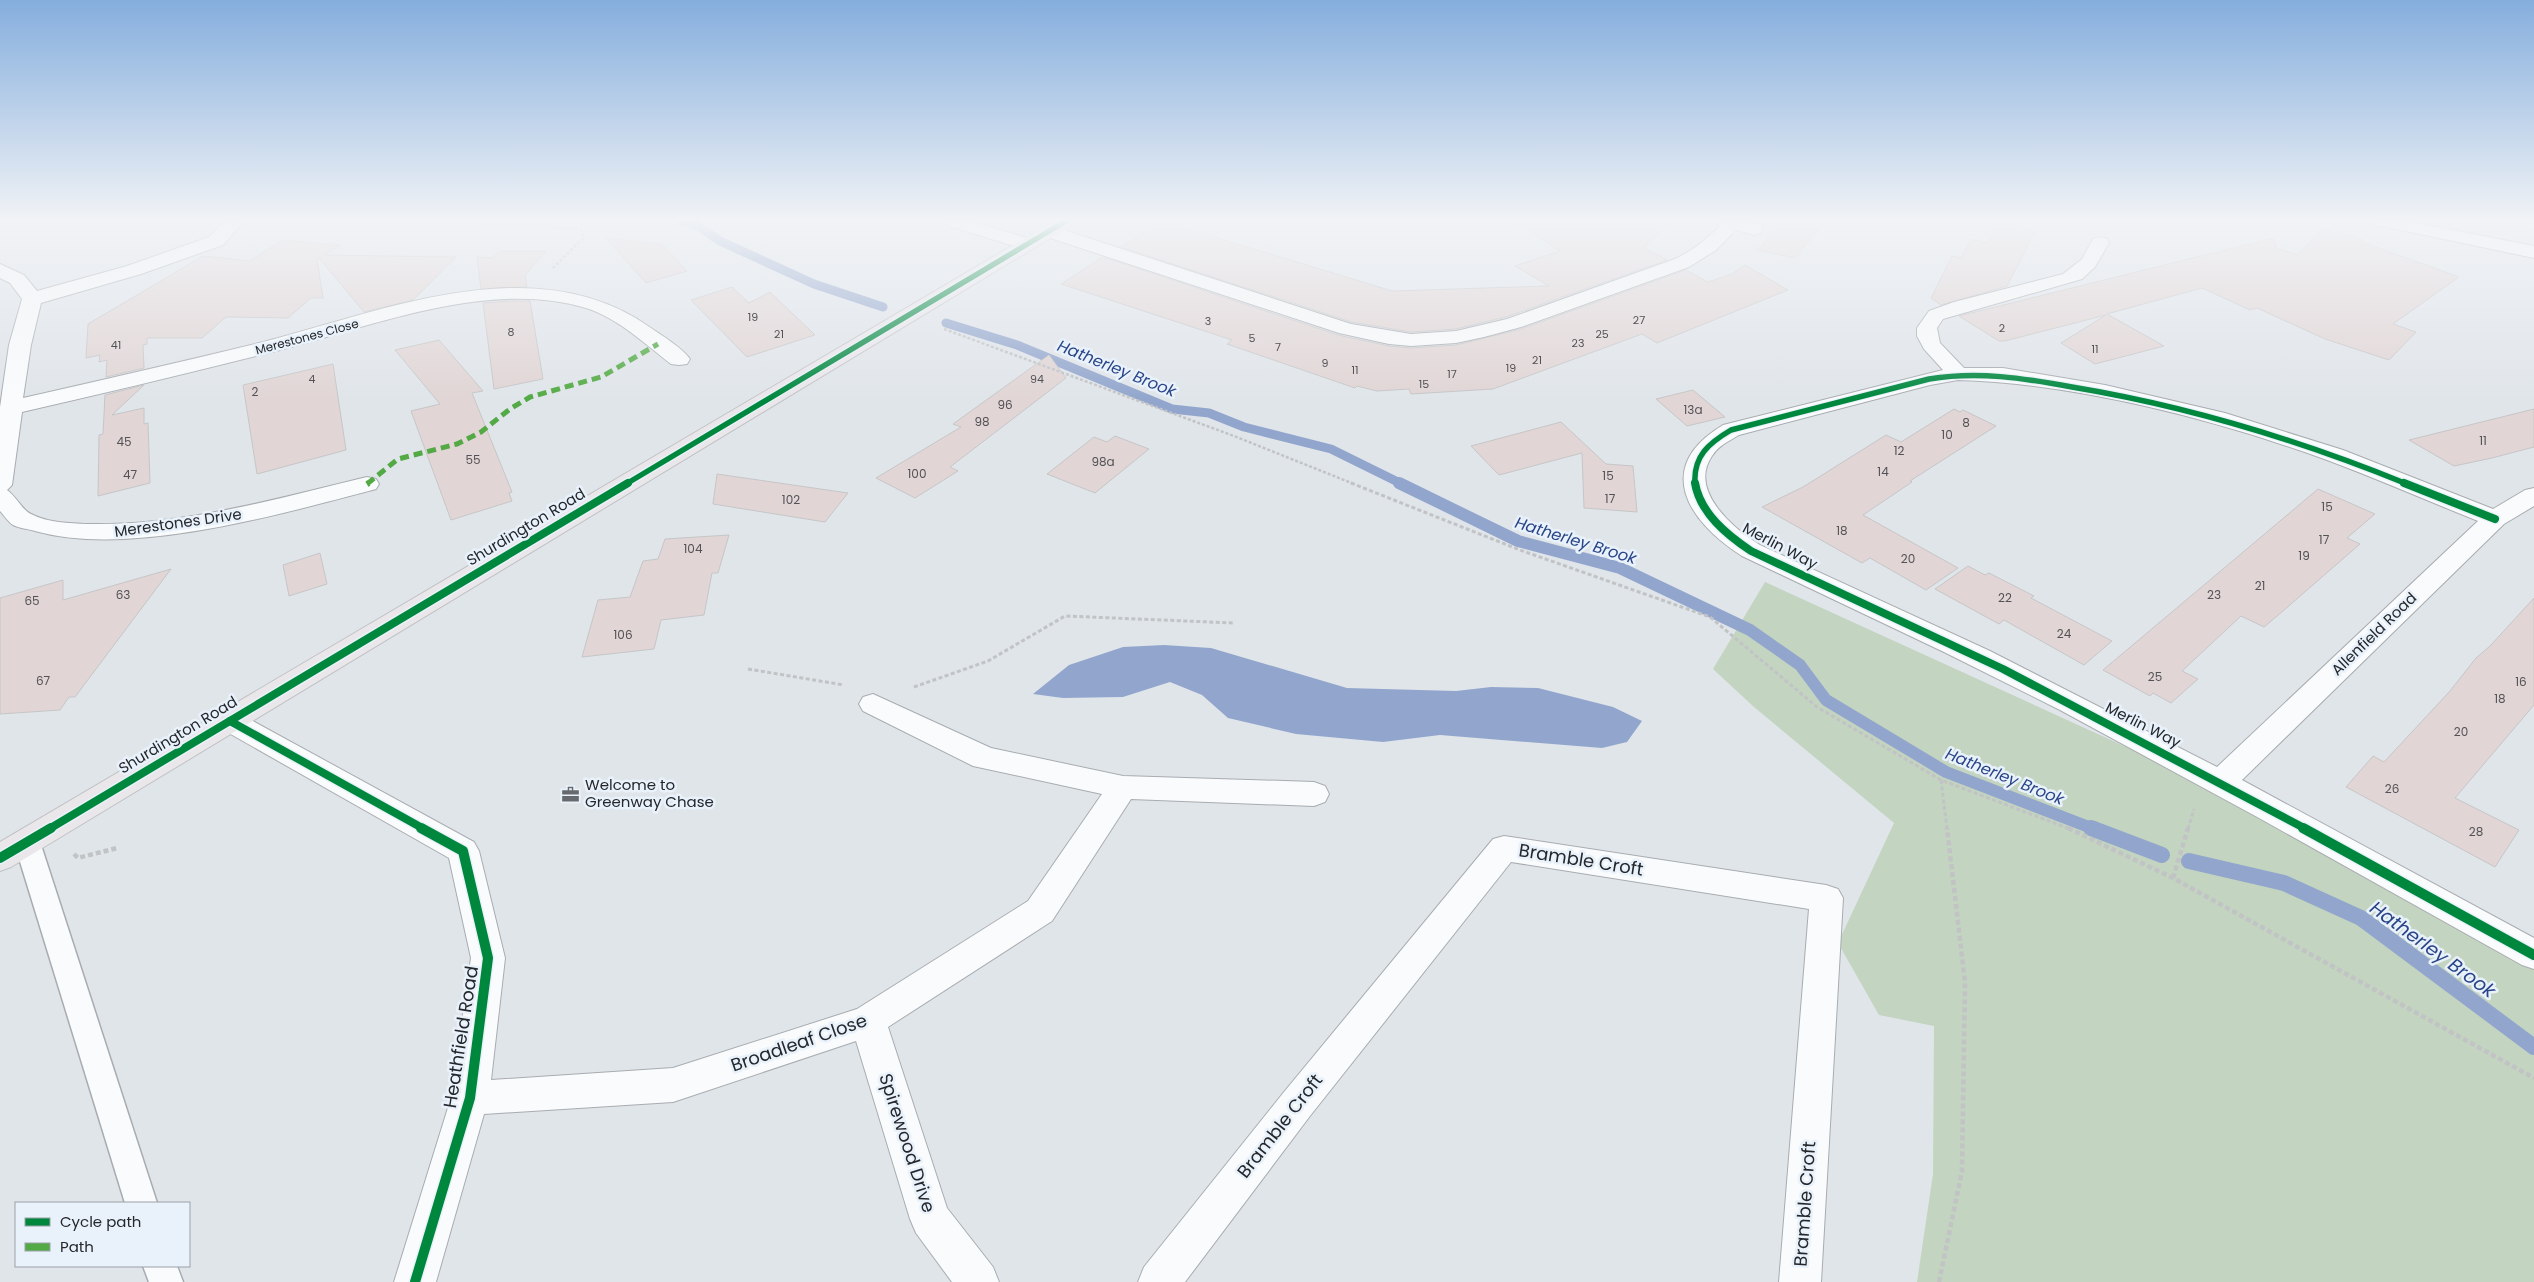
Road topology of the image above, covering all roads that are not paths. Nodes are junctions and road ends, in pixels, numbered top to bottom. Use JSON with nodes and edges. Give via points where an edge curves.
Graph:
{"nodes":[{"id":1,"x":18,"y":281,"type":"edge"},
{"id":2,"x":95,"y":281,"type":"edge"},
{"id":3,"x":964,"y":281,"type":"edge"},
{"id":4,"x":1211,"y":281,"type":"edge"},
{"id":5,"x":1632,"y":281,"type":"edge"},
{"id":6,"x":2059,"y":281,"type":"edge"},
{"id":7,"x":32,"y":298,"type":"junction"},
{"id":8,"x":679,"y":359,"type":"dead end"},
{"id":9,"x":1958,"y":374,"type":"junction"},
{"id":10,"x":11,"y":408,"type":"junction"},
{"id":11,"x":2,"y":458,"type":"edge"},
{"id":12,"x":367,"y":484,"type":"dead end"},
{"id":13,"x":0,"y":485,"type":"edge"},
{"id":14,"x":2534,"y":495,"type":"edge"},
{"id":15,"x":0,"y":496,"type":"edge"},
{"id":16,"x":2495,"y":519,"type":"junction"},
{"id":17,"x":873,"y":704,"type":"dead end"},
{"id":18,"x":230,"y":721,"type":"junction"},
{"id":19,"x":2213,"y":777,"type":"junction"},
{"id":20,"x":1123,"y":787,"type":"junction"},
{"id":21,"x":1314,"y":794,"type":"dead end"},
{"id":22,"x":27,"y":842,"type":"junction"},
{"id":23,"x":0,"y":858,"type":"edge"},
{"id":24,"x":2534,"y":955,"type":"edge"},
{"id":25,"x":868,"y":1021,"type":"junction"},
{"id":26,"x":470,"y":1098,"type":"junction"},
{"id":27,"x":141,"y":1202,"type":"edge"},
{"id":28,"x":160,"y":1267,"type":"edge"},
{"id":29,"x":166,"y":1282,"type":"edge"},
{"id":30,"x":415,"y":1282,"type":"edge"},
{"id":31,"x":978,"y":1282,"type":"edge"},
{"id":32,"x":1159,"y":1282,"type":"edge"},
{"id":33,"x":1800,"y":1282,"type":"edge"}],
"edges":[{"from":1,"to":7,"type":"street"},
{"from":2,"to":7,"type":"street"},
{"from":3,"to":18,"type":"main road","name":"Shurdington Road"},
{"from":4,"to":5,"type":"street","via":[[1346,329],[1388,338],[1434,339],[1477,334]]},
{"from":6,"to":9,"type":"street","via":[[1936,315],[1926,328],[1930,345]]},
{"from":7,"to":10,"type":"street","via":[[20,345]]},
{"from":8,"to":10,"type":"street","name":"Merestones Close","via":[[608,310],[571,299],[526,294],[474,297],[418,306],[328,332]]},
{"from":9,"to":16,"type":"street","name":"Merlin Way","via":[[2003,374],[2043,380],[2217,418],[2335,455]]},
{"from":9,"to":19,"type":"street","name":"Merlin Way","via":[[1929,378],[1731,430],[1708,444],[1699,456],[1692,483],[1697,496],[1720,528],[1759,554],[2002,669]]},
{"from":10,"to":11,"type":"street"},
{"from":11,"to":13,"type":"street"},
{"from":12,"to":15,"type":"street","name":"Merestones Drive","via":[[234,515],[106,533],[60,532],[38,527],[10,513]]},
{"from":14,"to":16,"type":"street","name":"Allenfield Road"},
{"from":16,"to":19,"type":"street","name":"Allenfield Road"},
{"from":17,"to":20,"type":"street","via":[[984,758]]},
{"from":18,"to":22,"type":"main road","name":"Shurdington Road"},
{"from":18,"to":26,"type":"street","name":"Heathfield Road","via":[[463,851],[488,958]]},
{"from":19,"to":24,"type":"street","name":"Merlin Way"},
{"from":20,"to":21,"type":"street"},
{"from":20,"to":25,"type":"street","name":"Broadleaf Close","via":[[1040,911]]},
{"from":22,"to":23,"type":"main road","name":"Shurdington Road"},
{"from":22,"to":27,"type":"lane"},
{"from":25,"to":26,"type":"street","name":"Broadleaf Close","via":[[673,1085]]},
{"from":25,"to":31,"type":"street","name":"Spirewood Drive","via":[[930,1218]]},
{"from":26,"to":30,"type":"street","name":"Heathfield Road"},
{"from":28,"to":29,"type":"lane"},
{"from":32,"to":33,"type":"street","name":"Bramble Croft","via":[[1297,1104],[1504,848],[1826,898]]}]}
